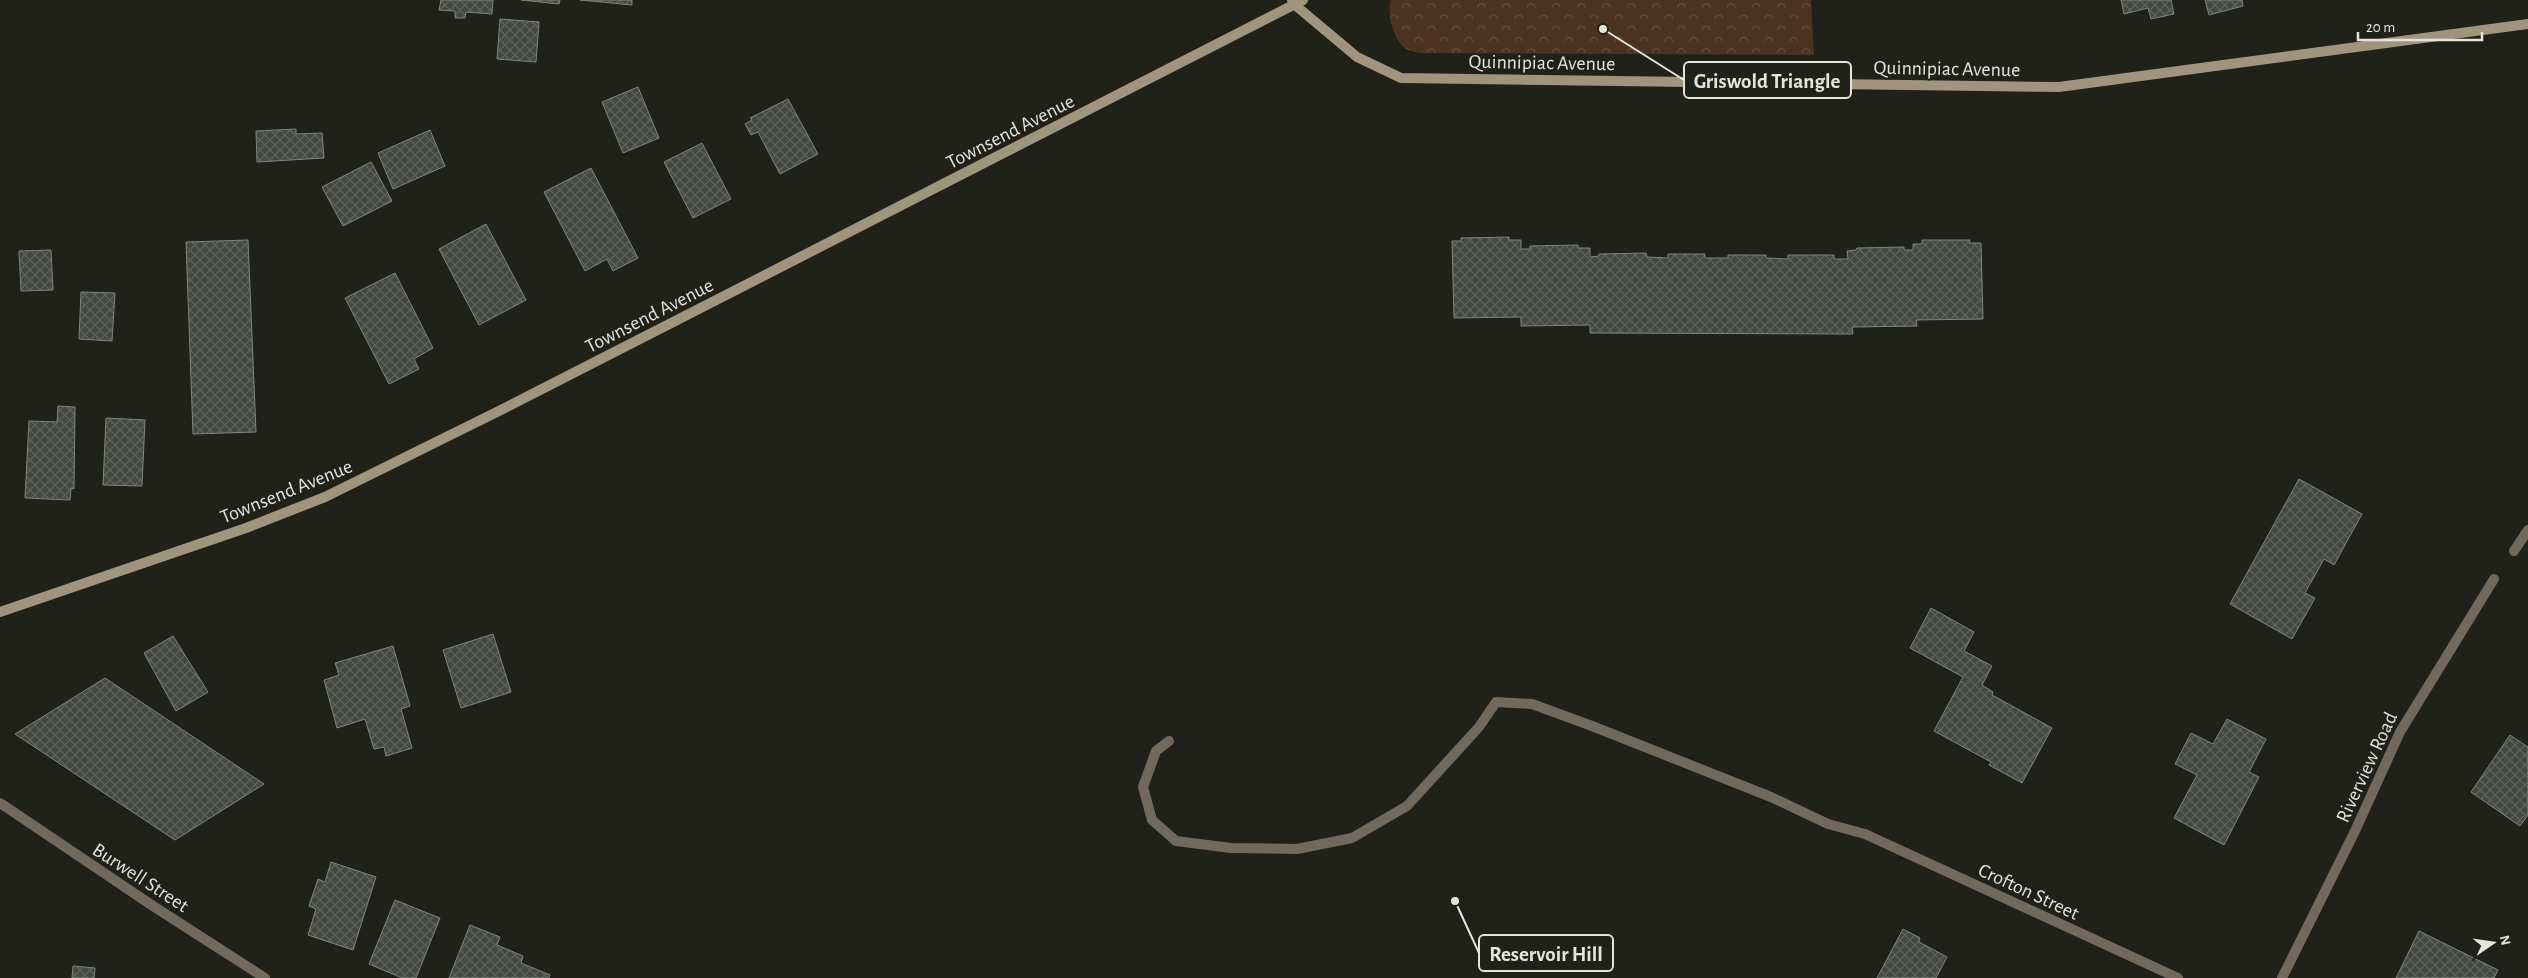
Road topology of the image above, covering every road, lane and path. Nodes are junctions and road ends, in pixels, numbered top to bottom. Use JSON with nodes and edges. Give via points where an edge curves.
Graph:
{"nodes":[{"id":1,"x":1297,"y":2,"type":"edge"},
{"id":2,"x":2528,"y":24,"type":"edge"},
{"id":3,"x":2528,"y":530,"type":"edge"},
{"id":4,"x":2514,"y":551,"type":"dead end"},
{"id":5,"x":2494,"y":579,"type":"dead end"},
{"id":6,"x":0,"y":612,"type":"edge"},
{"id":7,"x":1169,"y":741,"type":"dead end"},
{"id":8,"x":0,"y":803,"type":"edge"},
{"id":9,"x":265,"y":978,"type":"edge"},
{"id":10,"x":2178,"y":978,"type":"edge"},
{"id":11,"x":2282,"y":978,"type":"edge"}],
"edges":[{"from":1,"to":2,"type":"main road","name":"Quinnipiac Avenue","via":[[1357,57],[1401,78],[2059,87]]},
{"from":1,"to":6,"type":"main road","name":"Townsend Avenue","via":[[325,497],[246,528]]},
{"from":3,"to":4,"type":"street"},
{"from":5,"to":11,"type":"street","name":"Riverview Road","via":[[2400,732],[2355,832]]},
{"from":7,"to":10,"type":"street","name":"Crofton Street","via":[[1156,751],[1143,786],[1152,820],[1176,840],[1231,848],[1296,849],[1352,838],[1407,806],[1479,727],[1496,702],[1532,704],[1771,797],[1828,824],[1865,834]]},
{"from":8,"to":9,"type":"street","name":"Burwell Street"}]}
